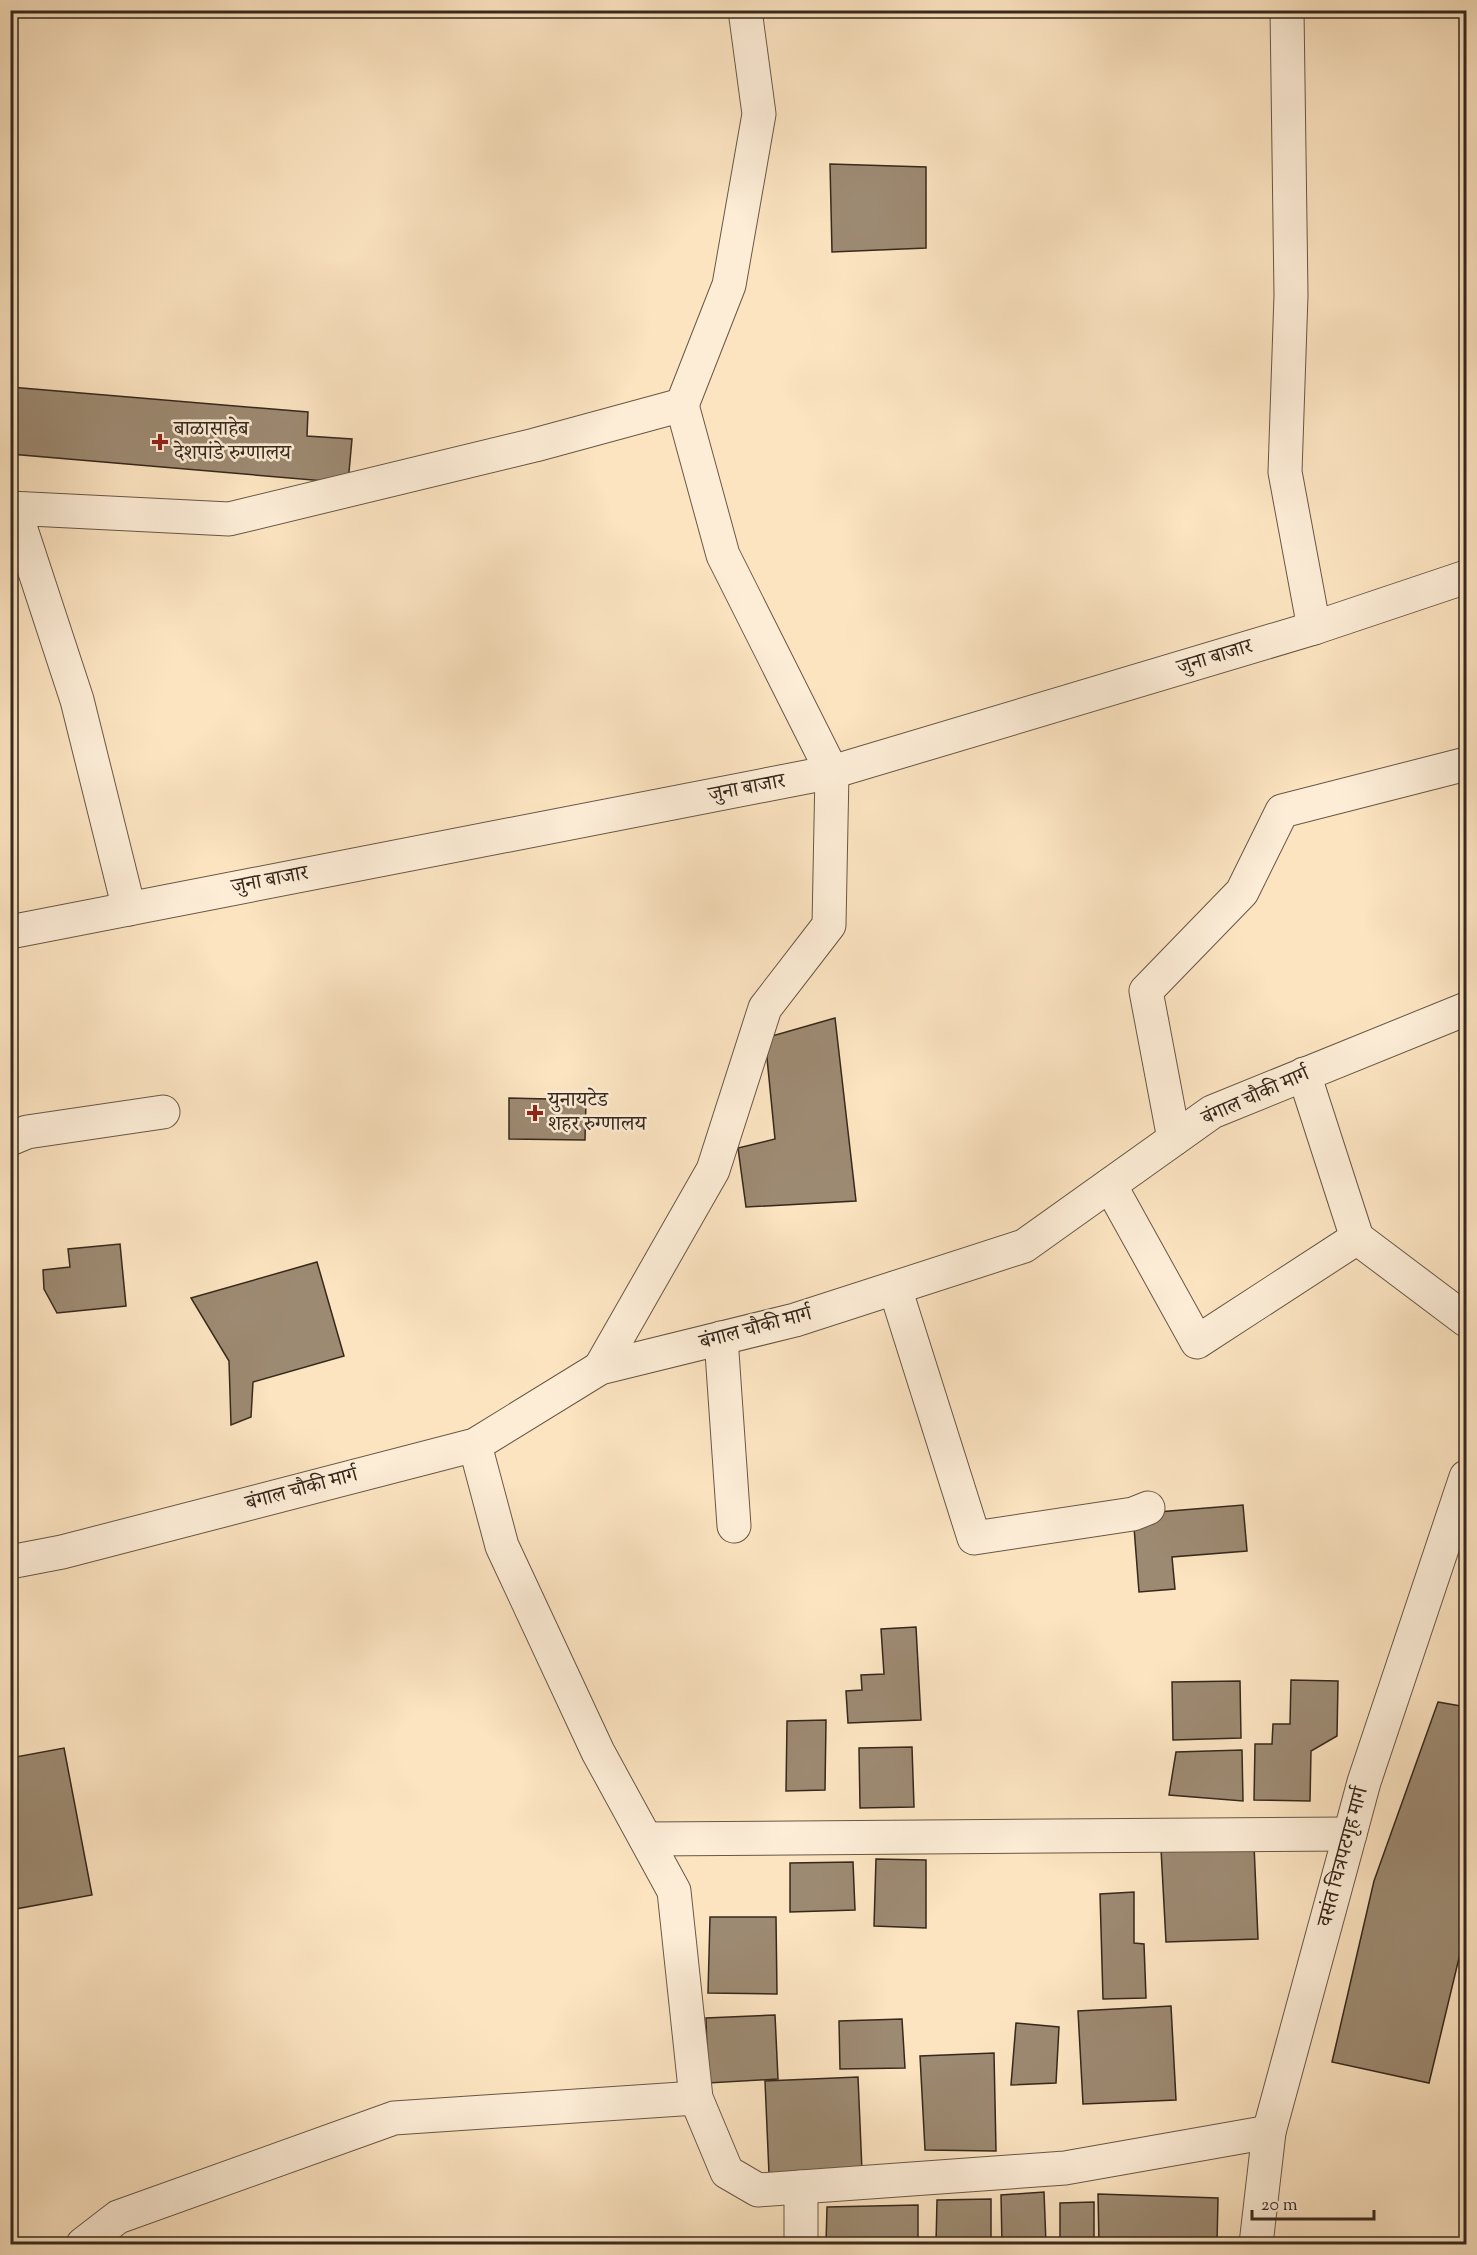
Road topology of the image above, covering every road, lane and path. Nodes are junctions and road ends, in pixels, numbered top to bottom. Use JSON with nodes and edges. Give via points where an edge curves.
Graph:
{"nodes":[{"id":1,"x":745,"y":10,"type":"edge"},
{"id":2,"x":1287,"y":10,"type":"edge"},
{"id":3,"x":682,"y":405,"type":"junction"},
{"id":4,"x":12,"y":508,"type":"edge"},
{"id":5,"x":1467,"y":577,"type":"edge"},
{"id":6,"x":1314,"y":628,"type":"junction"},
{"id":7,"x":1467,"y":764,"type":"edge"},
{"id":8,"x":832,"y":772,"type":"junction"},
{"id":9,"x":129,"y":909,"type":"junction"},
{"id":10,"x":10,"y":932,"type":"edge"},
{"id":11,"x":1467,"y":1009,"type":"edge"},
{"id":12,"x":1304,"y":1074,"type":"junction"},
{"id":13,"x":164,"y":1112,"type":"dead end"},
{"id":14,"x":1174,"y":1138,"type":"junction"},
{"id":15,"x":10,"y":1139,"type":"edge"},
{"id":16,"x":1110,"y":1185,"type":"junction"},
{"id":17,"x":1358,"y":1238,"type":"junction"},
{"id":18,"x":895,"y":1288,"type":"junction"},
{"id":19,"x":1467,"y":1320,"type":"edge"},
{"id":20,"x":721,"y":1338,"type":"junction"},
{"id":21,"x":600,"y":1368,"type":"junction"},
{"id":22,"x":475,"y":1445,"type":"junction"},
{"id":23,"x":1467,"y":1478,"type":"edge"},
{"id":24,"x":1148,"y":1508,"type":"dead end"},
{"id":25,"x":734,"y":1526,"type":"dead end"},
{"id":26,"x":10,"y":1562,"type":"edge"},
{"id":27,"x":1350,"y":1834,"type":"junction"},
{"id":28,"x":646,"y":1839,"type":"junction"},
{"id":29,"x":696,"y":2098,"type":"junction"},
{"id":30,"x":1269,"y":2132,"type":"junction"},
{"id":31,"x":801,"y":2187,"type":"junction"},
{"id":32,"x":83,"y":2244,"type":"edge"},
{"id":33,"x":801,"y":2244,"type":"edge"},
{"id":34,"x":1256,"y":2244,"type":"edge"}],
"edges":[{"from":1,"to":3,"type":"street","via":[[759,114],[729,285]]},
{"from":2,"to":6,"type":"street","via":[[1291,295],[1285,472]]},
{"from":3,"to":4,"type":"street","via":[[229,519]]},
{"from":3,"to":8,"type":"street","via":[[723,555]]},
{"from":4,"to":9,"type":"street","via":[[77,700]]},
{"from":5,"to":6,"type":"street","name":"जुना बाजार"},
{"from":6,"to":8,"type":"street","name":"जुना बाजार"},
{"from":7,"to":14,"type":"street","via":[[1282,811],[1242,892],[1146,991]]},
{"from":8,"to":9,"type":"street","name":"जुना बाजार"},
{"from":8,"to":21,"type":"street","via":[[829,925],[765,1008],[713,1170]]},
{"from":9,"to":10,"type":"street","name":"जुना बाजार"},
{"from":11,"to":12,"type":"street","name":"बंगाल चौकी मार्ग"},
{"from":12,"to":14,"type":"street","name":"बंगाल चौकी मार्ग","via":[[1212,1112]]},
{"from":12,"to":17,"type":"street"},
{"from":13,"to":15,"type":"street","via":[[27,1132]]},
{"from":14,"to":16,"type":"street","name":"बंगाल चौकी मार्ग"},
{"from":16,"to":17,"type":"street","via":[[1197,1342]]},
{"from":16,"to":18,"type":"street","name":"बंगाल चौकी मार्ग","via":[[1024,1245]]},
{"from":17,"to":19,"type":"street"},
{"from":18,"to":20,"type":"street","name":"बंगाल चौकी मार्ग","via":[[795,1320]]},
{"from":18,"to":24,"type":"street","via":[[974,1538],[1133,1514]]},
{"from":20,"to":21,"type":"street","name":"बंगाल चौकी मार्ग"},
{"from":20,"to":25,"type":"street"},
{"from":21,"to":22,"type":"street","name":"बंगाल चौकी मार्ग"},
{"from":22,"to":26,"type":"street","name":"बंगाल चौकी मार्ग","via":[[74,1549]]},
{"from":22,"to":28,"type":"street","via":[[502,1546],[598,1752]]},
{"from":23,"to":27,"type":"street","name":"वसंत चित्रपटगृह मार्ग"},
{"from":27,"to":28,"type":"street"},
{"from":27,"to":30,"type":"street","name":"वसंत चित्रपटगृह मार्ग"},
{"from":28,"to":29,"type":"street","via":[[674,1891]]},
{"from":29,"to":31,"type":"street","via":[[727,2172],[758,2190]]},
{"from":29,"to":32,"type":"street","via":[[394,2118],[118,2217]]},
{"from":30,"to":31,"type":"street","via":[[1065,2168]]},
{"from":30,"to":34,"type":"street","name":"वसंत चित्रपटगृह मार्ग"},
{"from":31,"to":33,"type":"street"}]}
